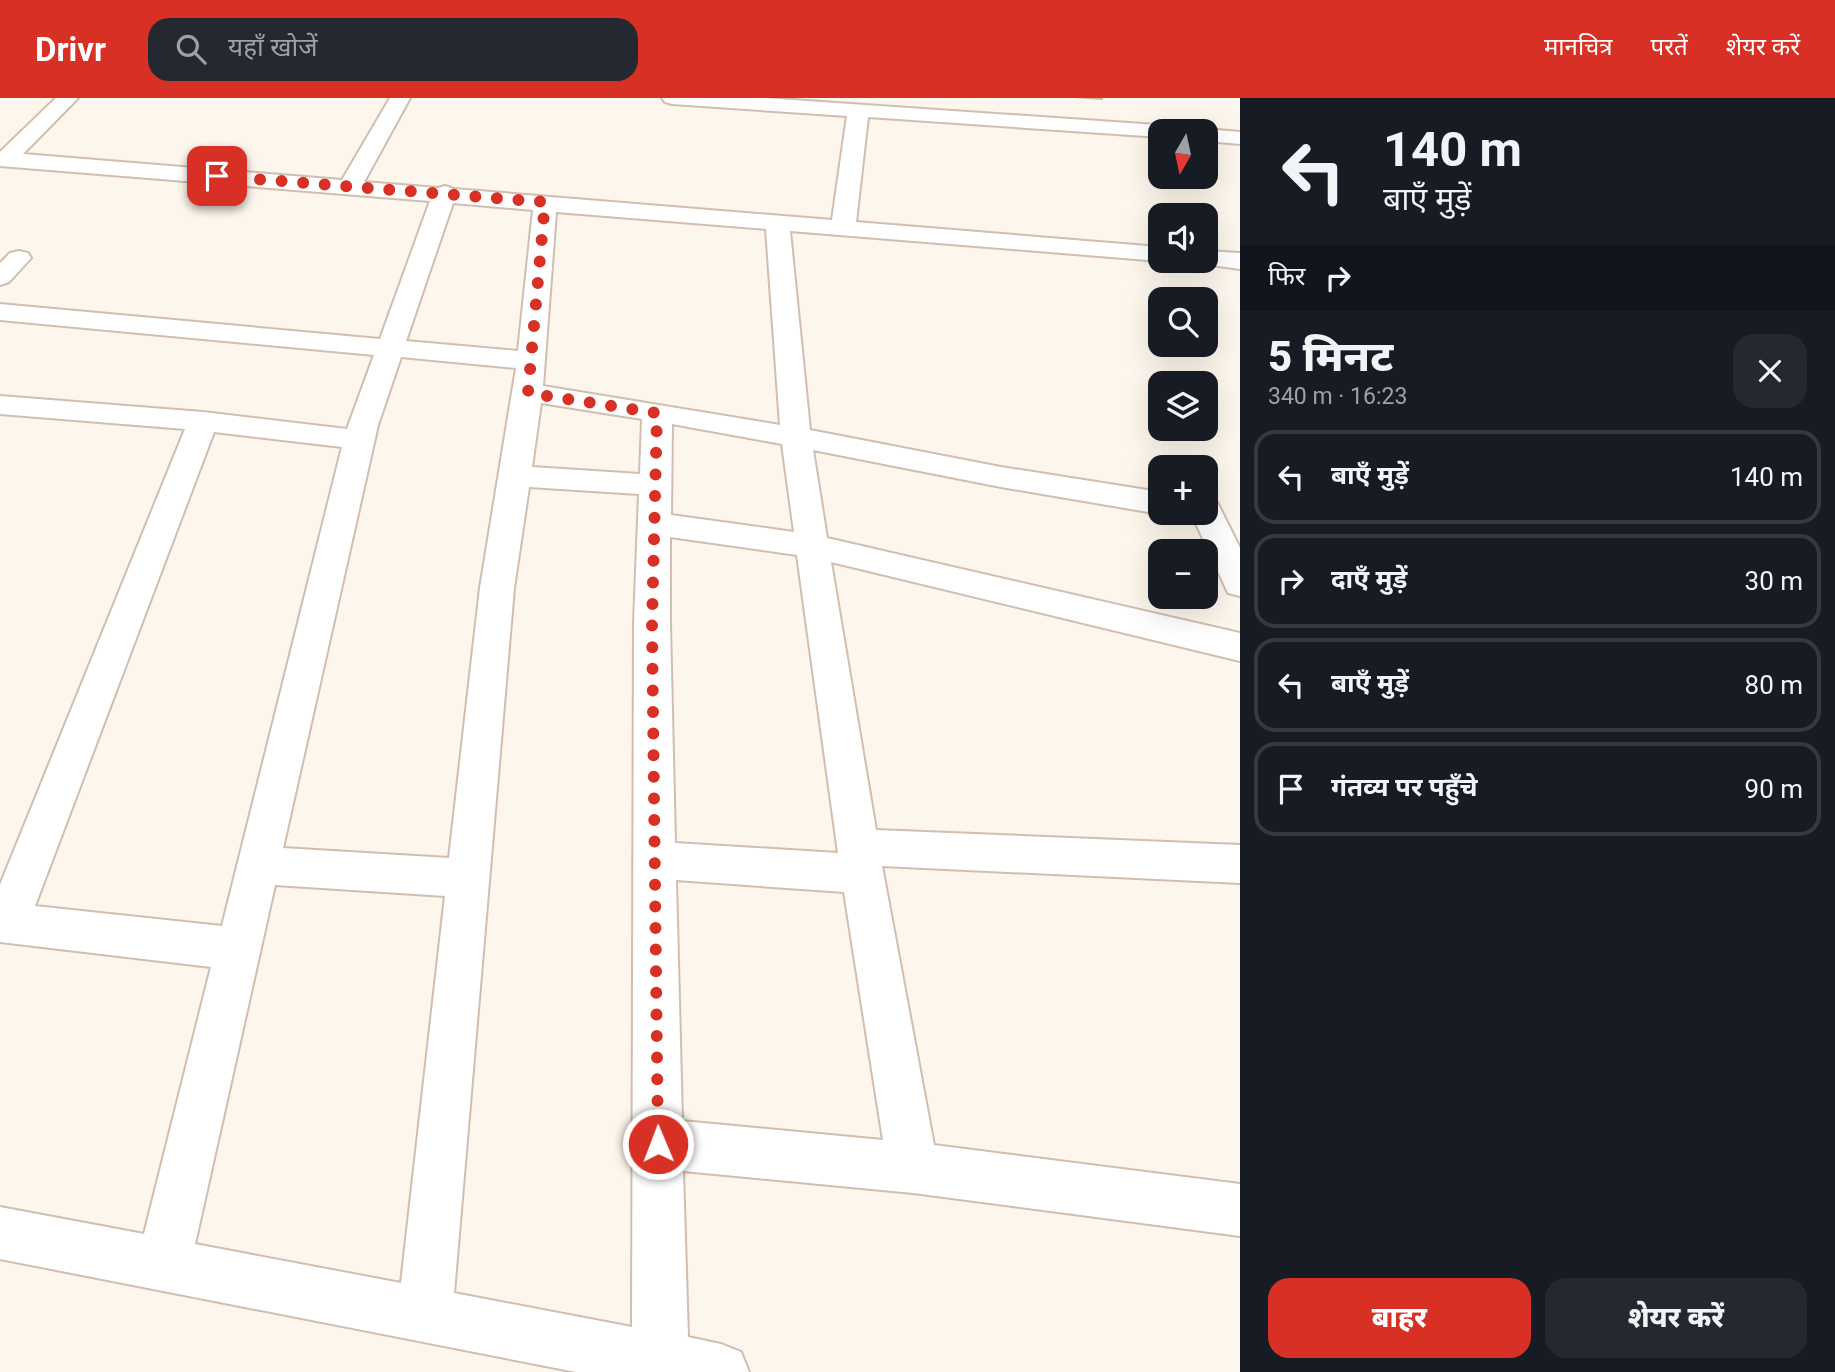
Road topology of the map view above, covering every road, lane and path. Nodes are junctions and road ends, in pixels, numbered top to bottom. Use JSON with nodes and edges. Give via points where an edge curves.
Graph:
{"nodes":[{"id":1,"x":68,"y":98,"type":"edge"},
{"id":2,"x":400,"y":98,"type":"edge"},
{"id":3,"x":672,"y":98,"type":"edge"},
{"id":4,"x":995,"y":98,"type":"edge"},
{"id":5,"x":1131,"y":108,"type":"dead end"},
{"id":6,"x":858,"y":112,"type":"junction"},
{"id":7,"x":1000,"y":120,"type":"junction"},
{"id":8,"x":1138,"y":129,"type":"junction"},
{"id":9,"x":1148,"y":130,"type":"edge"},
{"id":10,"x":1218,"y":136,"type":"edge"},
{"id":11,"x":1240,"y":138,"type":"edge"},
{"id":12,"x":2,"y":159,"type":"edge"},
{"id":13,"x":350,"y":186,"type":"junction"},
{"id":14,"x":445,"y":193,"type":"junction"},
{"id":15,"x":545,"y":202,"type":"junction"},
{"id":16,"x":777,"y":222,"type":"junction"},
{"id":17,"x":843,"y":228,"type":"junction"},
{"id":18,"x":1148,"y":253,"type":"edge"},
{"id":19,"x":19,"y":258,"type":"dead end"},
{"id":20,"x":1218,"y":259,"type":"edge"},
{"id":21,"x":1240,"y":261,"type":"edge"},
{"id":22,"x":0,"y":277,"type":"edge"},
{"id":23,"x":0,"y":312,"type":"edge"},
{"id":24,"x":389,"y":350,"type":"junction"},
{"id":25,"x":529,"y":377,"type":"junction"},
{"id":26,"x":0,"y":405,"type":"edge"},
{"id":27,"x":657,"y":413,"type":"junction"},
{"id":28,"x":203,"y":421,"type":"junction"},
{"id":29,"x":796,"y":439,"type":"junction"},
{"id":30,"x":360,"y":440,"type":"junction"},
{"id":31,"x":514,"y":476,"type":"junction"},
{"id":32,"x":1148,"y":501,"type":"edge"},
{"id":33,"x":655,"y":505,"type":"junction"},
{"id":34,"x":1218,"y":512,"type":"edge"},
{"id":35,"x":1240,"y":515,"type":"edge"},
{"id":36,"x":1213,"y":525,"type":"edge"},
{"id":37,"x":813,"y":546,"type":"junction"},
{"id":38,"x":1240,"y":584,"type":"edge"},
{"id":39,"x":1240,"y":647,"type":"edge"},
{"id":40,"x":655,"y":860,"type":"junction"},
{"id":41,"x":860,"y":860,"type":"junction"},
{"id":42,"x":1240,"y":864,"type":"edge"},
{"id":43,"x":259,"y":865,"type":"junction"},
{"id":44,"x":468,"y":878,"type":"junction"},
{"id":45,"x":4,"y":922,"type":"edge"},
{"id":46,"x":239,"y":949,"type":"junction"},
{"id":47,"x":658,"y":1144,"type":"junction"},
{"id":48,"x":913,"y":1168,"type":"junction"},
{"id":49,"x":1240,"y":1210,"type":"edge"},
{"id":50,"x":0,"y":1233,"type":"edge"},
{"id":51,"x":163,"y":1265,"type":"junction"},
{"id":52,"x":425,"y":1315,"type":"junction"},
{"id":53,"x":660,"y":1360,"type":"junction"},
{"id":54,"x":721,"y":1372,"type":"edge"}],
"edges":[{"from":1,"to":12,"type":"street"},
{"from":2,"to":13,"type":"street"},
{"from":3,"to":6,"type":"street"},
{"from":4,"to":7,"type":"street"},
{"from":5,"to":8,"type":"street"},
{"from":6,"to":7,"type":"street"},
{"from":6,"to":17,"type":"street"},
{"from":7,"to":8,"type":"street"},
{"from":8,"to":9,"type":"street"},
{"from":10,"to":11,"type":"street"},
{"from":12,"to":13,"type":"street"},
{"from":13,"to":14,"type":"street"},
{"from":14,"to":15,"type":"street"},
{"from":14,"to":24,"type":"street"},
{"from":15,"to":16,"type":"street"},
{"from":15,"to":25,"type":"street"},
{"from":16,"to":17,"type":"street"},
{"from":16,"to":29,"type":"street"},
{"from":17,"to":18,"type":"street"},
{"from":19,"to":22,"type":"street"},
{"from":20,"to":21,"type":"street"},
{"from":23,"to":24,"type":"street"},
{"from":24,"to":25,"type":"street"},
{"from":24,"to":30,"type":"street"},
{"from":25,"to":27,"type":"street"},
{"from":25,"to":31,"type":"street"},
{"from":26,"to":28,"type":"street"},
{"from":27,"to":29,"type":"street"},
{"from":27,"to":33,"type":"street"},
{"from":28,"to":30,"type":"street"},
{"from":28,"to":45,"type":"street"},
{"from":29,"to":32,"type":"street"},
{"from":29,"to":37,"type":"street"},
{"from":30,"to":43,"type":"street"},
{"from":31,"to":33,"type":"street"},
{"from":31,"to":44,"type":"street","via":[[497,588]]},
{"from":33,"to":37,"type":"street"},
{"from":33,"to":40,"type":"street"},
{"from":34,"to":35,"type":"street"},
{"from":36,"to":38,"type":"street"},
{"from":37,"to":39,"type":"street"},
{"from":37,"to":41,"type":"street"},
{"from":40,"to":41,"type":"street"},
{"from":40,"to":47,"type":"street"},
{"from":41,"to":42,"type":"street"},
{"from":41,"to":48,"type":"street"},
{"from":43,"to":44,"type":"street"},
{"from":43,"to":46,"type":"street"},
{"from":44,"to":52,"type":"street"},
{"from":45,"to":46,"type":"street"},
{"from":46,"to":51,"type":"street"},
{"from":47,"to":48,"type":"street"},
{"from":47,"to":53,"type":"street"},
{"from":48,"to":49,"type":"street"},
{"from":50,"to":51,"type":"street"},
{"from":51,"to":52,"type":"street"},
{"from":52,"to":53,"type":"street"},
{"from":53,"to":54,"type":"street"}]}
